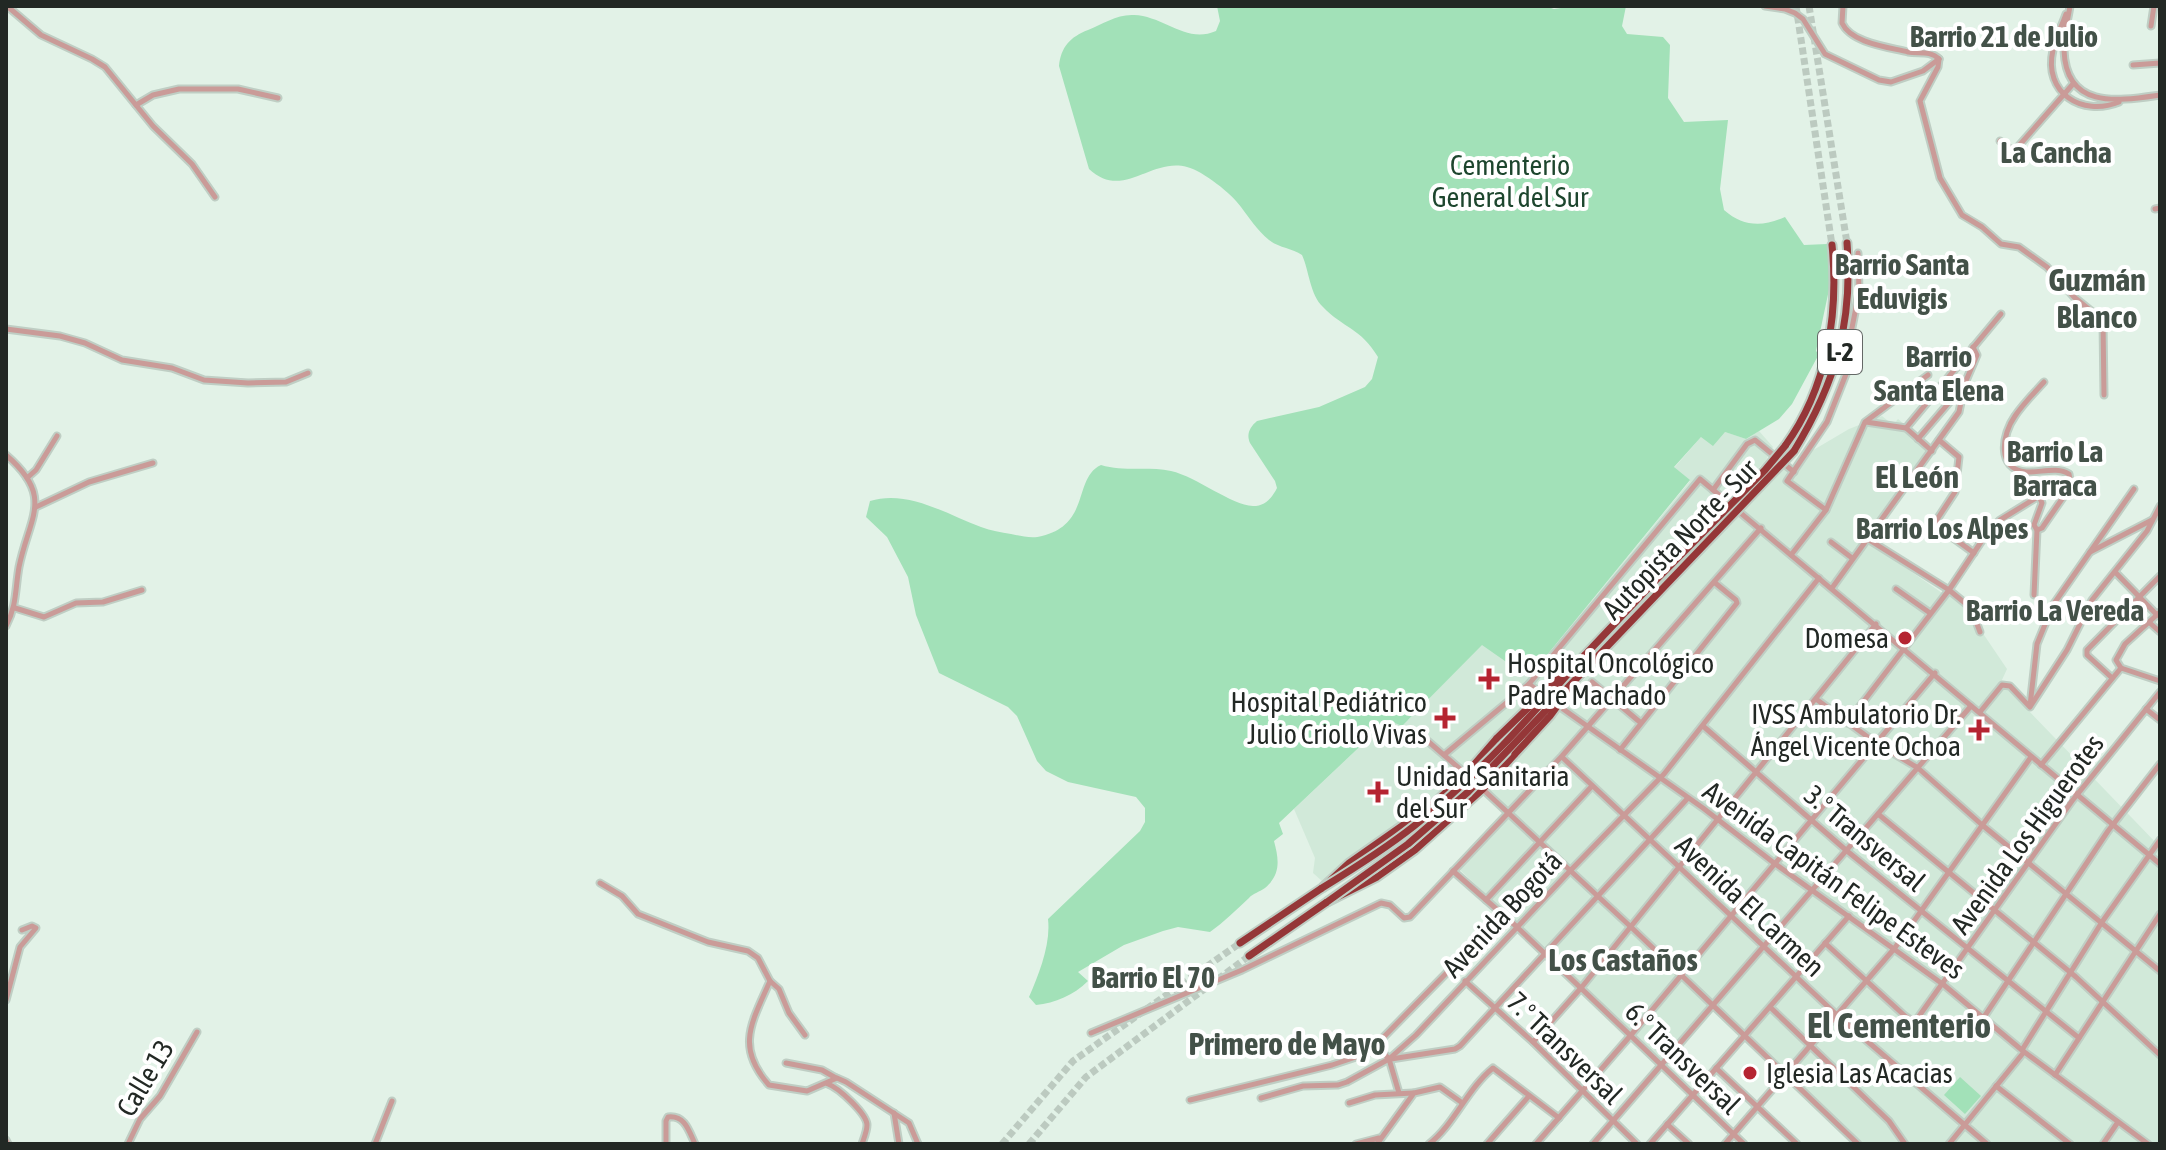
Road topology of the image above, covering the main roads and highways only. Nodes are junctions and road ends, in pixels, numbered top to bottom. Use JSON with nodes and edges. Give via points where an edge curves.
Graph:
{"nodes":[{"id":1,"x":1847,"y":243,"type":"tunnel mouth"},
{"id":2,"x":1832,"y":245,"type":"tunnel mouth"},
{"id":3,"x":1584,"y":656,"type":"junction"},
{"id":4,"x":1576,"y":679,"type":"junction"},
{"id":5,"x":1322,"y":888,"type":"junction"},
{"id":6,"x":1327,"y":902,"type":"junction"},
{"id":7,"x":1240,"y":943,"type":"tunnel mouth"},
{"id":8,"x":1249,"y":956,"type":"tunnel mouth"}],
"edges":[{"from":1,"to":4,"type":"highway","name":"Autopista Norte - Sur","number":"L-2","bridge":true,"via":[[1843,340],[1826,394],[1794,451]]},
{"from":2,"to":3,"type":"highway","name":"Autopista Norte - Sur","number":"L-2","bridge":true,"via":[[1834,302],[1826,355],[1802,420],[1765,470]]},
{"from":3,"to":5,"type":"highway","bridge":true,"via":[[1466,774]]},
{"from":3,"to":5,"type":"highway","name":"Autopista Norte - Sur","number":"L-2","bridge":true,"via":[[1444,801]]},
{"from":4,"to":6,"type":"highway","name":"Autopista Norte - Sur","number":"L-2","bridge":true,"via":[[1428,828]]},
{"from":4,"to":6,"type":"highway","bridge":true,"via":[[1550,716],[1483,789],[1377,877]]},
{"from":5,"to":7,"type":"highway","name":"Autopista Norte - Sur","number":"L-2"},
{"from":6,"to":8,"type":"highway","name":"Autopista Norte - Sur","number":"L-2"}]}
